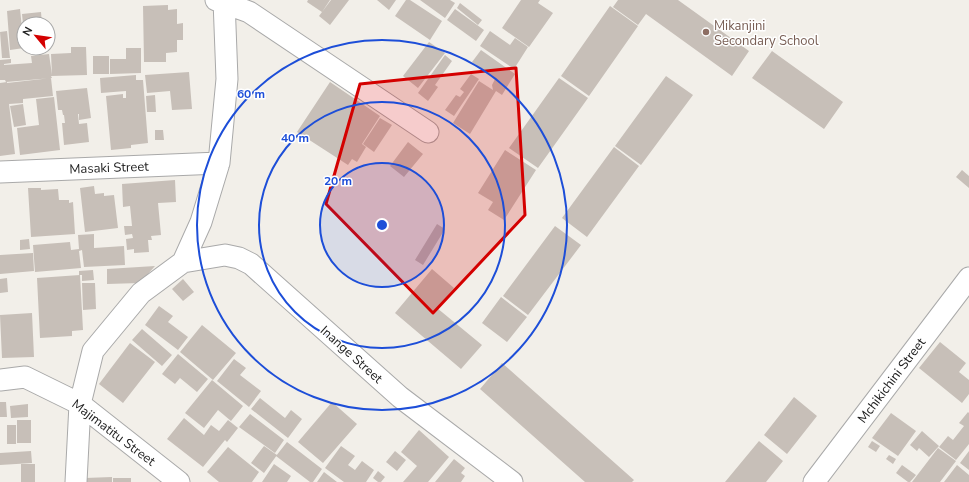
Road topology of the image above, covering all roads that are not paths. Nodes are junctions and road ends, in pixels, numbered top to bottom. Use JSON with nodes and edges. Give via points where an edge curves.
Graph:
{"nodes":[{"id":1,"x":221,"y":1,"type":"edge"},
{"id":2,"x":428,"y":132,"type":"dead end"},
{"id":3,"x":219,"y":163,"type":"junction"},
{"id":4,"x":0,"y":172,"type":"edge"},
{"id":5,"x":183,"y":262,"type":"junction"},
{"id":6,"x":969,"y":278,"type":"edge"},
{"id":7,"x":0,"y":380,"type":"edge"},
{"id":8,"x":80,"y":404,"type":"junction"},
{"id":9,"x":76,"y":482,"type":"edge"},
{"id":10,"x":179,"y":482,"type":"edge"},
{"id":11,"x":512,"y":482,"type":"edge"},
{"id":12,"x":814,"y":482,"type":"edge"}],
"edges":[{"from":1,"to":2,"type":"street","via":[[249,12]]},
{"from":1,"to":3,"type":"street","via":[[227,79]]},
{"from":3,"to":4,"type":"street","name":"Masaki Street"},
{"from":3,"to":5,"type":"street","via":[[201,222]]},
{"from":5,"to":8,"type":"street","via":[[141,293],[93,351]]},
{"from":5,"to":11,"type":"street","name":"Inange Street","via":[[225,256],[239,258],[251,264],[400,397]]},
{"from":6,"to":12,"type":"street","name":"Mchikichini Street"},
{"from":7,"to":8,"type":"street","name":"Majimatitu Street","via":[[25,377]]},
{"from":8,"to":9,"type":"street"},
{"from":8,"to":10,"type":"street","name":"Majimatitu Street"}]}
